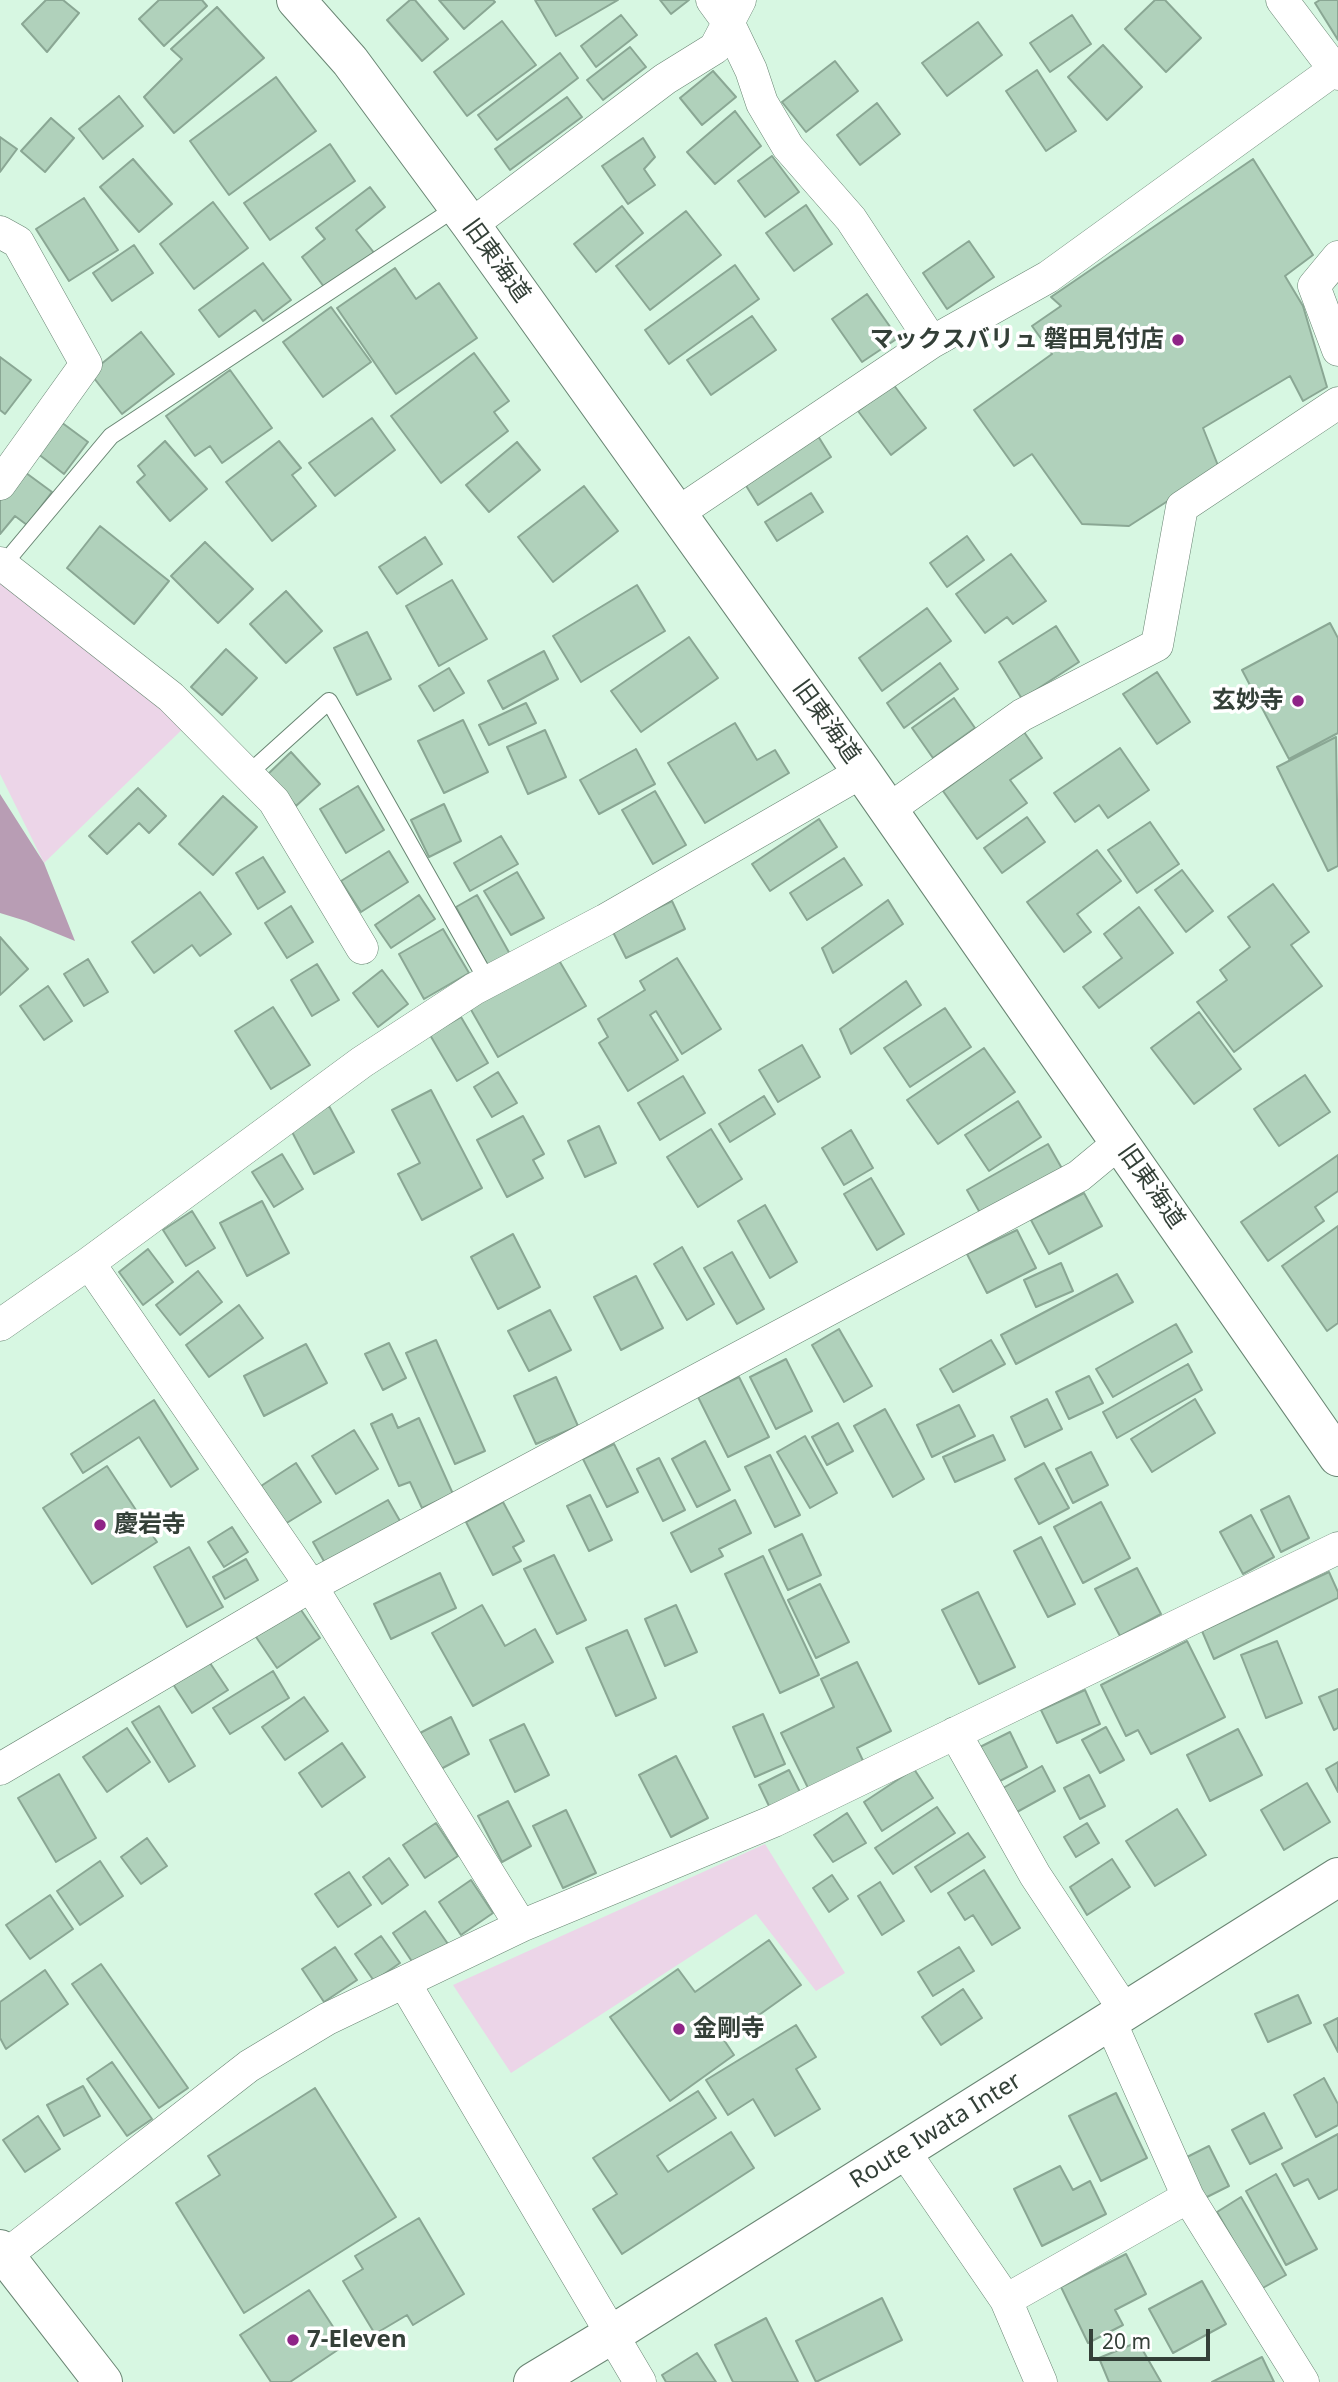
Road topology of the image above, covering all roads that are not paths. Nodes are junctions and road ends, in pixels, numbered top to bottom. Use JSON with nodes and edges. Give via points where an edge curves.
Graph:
{"nodes":[{"id":1,"x":296,"y":0,"type":"edge"},
{"id":2,"x":1282,"y":0,"type":"edge"},
{"id":3,"x":727,"y":7,"type":"edge"},
{"id":4,"x":1337,"y":71,"type":"edge"},
{"id":5,"x":464,"y":216,"type":"junction"},
{"id":6,"x":0,"y":232,"type":"edge"},
{"id":7,"x":1338,"y":257,"type":"edge"},
{"id":8,"x":932,"y":342,"type":"junction"},
{"id":9,"x":1338,"y":350,"type":"edge"},
{"id":10,"x":1338,"y":403,"type":"edge"},
{"id":11,"x":0,"y":484,"type":"edge"},
{"id":12,"x":676,"y":514,"type":"junction"},
{"id":13,"x":2,"y":564,"type":"edge"},
{"id":14,"x":862,"y":772,"type":"junction"},
{"id":15,"x":248,"y":774,"type":"junction"},
{"id":16,"x":888,"y":810,"type":"junction"},
{"id":17,"x":362,"y":948,"type":"dead end"},
{"id":18,"x":488,"y":982,"type":"junction"},
{"id":19,"x":1120,"y":1142,"type":"junction"},
{"id":20,"x":89,"y":1263,"type":"junction"},
{"id":21,"x":0,"y":1325,"type":"edge"},
{"id":22,"x":1338,"y":1458,"type":"edge"},
{"id":23,"x":1338,"y":1548,"type":"edge"},
{"id":24,"x":311,"y":1586,"type":"junction"},
{"id":25,"x":955,"y":1733,"type":"junction"},
{"id":26,"x":0,"y":1769,"type":"edge"},
{"id":27,"x":1338,"y":1877,"type":"edge"},
{"id":28,"x":522,"y":1926,"type":"junction"},
{"id":29,"x":404,"y":1982,"type":"junction"},
{"id":30,"x":1117,"y":2016,"type":"junction"},
{"id":31,"x":904,"y":2151,"type":"junction"},
{"id":32,"x":1188,"y":2197,"type":"junction"},
{"id":33,"x":3,"y":2252,"type":"edge"},
{"id":34,"x":1006,"y":2300,"type":"junction"},
{"id":35,"x":611,"y":2335,"type":"junction"},
{"id":36,"x":103,"y":2382,"type":"edge"},
{"id":37,"x":533,"y":2382,"type":"edge"},
{"id":38,"x":640,"y":2382,"type":"edge"},
{"id":39,"x":1041,"y":2382,"type":"edge"},
{"id":40,"x":1303,"y":2382,"type":"edge"}],
"edges":[{"from":1,"to":5,"type":"street","name":"旧東海道","via":[[350,61]]},
{"from":2,"to":4,"type":"street"},
{"from":3,"to":5,"type":"street","via":[[715,48]]},
{"from":3,"to":8,"type":"street","via":[[762,103],[788,146],[851,219]]},
{"from":4,"to":8,"type":"street","via":[[1048,277]]},
{"from":5,"to":12,"type":"street","name":"旧東海道"},
{"from":5,"to":13,"type":"lane","via":[[111,436]]},
{"from":6,"to":11,"type":"street","via":[[18,242],[86,364]]},
{"from":7,"to":9,"type":"street","via":[[1314,286]]},
{"from":8,"to":12,"type":"street"},
{"from":10,"to":16,"type":"street","via":[[1182,507],[1157,645],[1022,715]]},
{"from":12,"to":14,"type":"street","name":"旧東海道"},
{"from":13,"to":15,"type":"street","via":[[171,697]]},
{"from":14,"to":16,"type":"street","name":"旧東海道"},
{"from":14,"to":18,"type":"street"},
{"from":15,"to":17,"type":"street","via":[[274,801]]},
{"from":15,"to":18,"type":"lane","via":[[329,701]]},
{"from":16,"to":19,"type":"street","name":"旧東海道"},
{"from":18,"to":20,"type":"street","via":[[362,1062]]},
{"from":19,"to":22,"type":"street","name":"旧東海道"},
{"from":19,"to":24,"type":"street","via":[[1079,1176]]},
{"from":20,"to":21,"type":"street"},
{"from":20,"to":24,"type":"street"},
{"from":23,"to":25,"type":"street"},
{"from":24,"to":26,"type":"street"},
{"from":24,"to":28,"type":"street"},
{"from":25,"to":28,"type":"street","via":[[774,1821]]},
{"from":25,"to":30,"type":"street"},
{"from":27,"to":30,"type":"street","name":"Route Iwata Inter"},
{"from":28,"to":29,"type":"street"},
{"from":29,"to":33,"type":"street","via":[[327,2019],[249,2066]]},
{"from":29,"to":35,"type":"street"},
{"from":30,"to":31,"type":"street","name":"Route Iwata Inter"},
{"from":30,"to":32,"type":"street"},
{"from":31,"to":34,"type":"street"},
{"from":31,"to":35,"type":"street","name":"Route Iwata Inter"},
{"from":32,"to":34,"type":"street"},
{"from":32,"to":40,"type":"street"},
{"from":33,"to":36,"type":"street"},
{"from":34,"to":39,"type":"street"},
{"from":35,"to":37,"type":"street","name":"Route Iwata Inter"},
{"from":35,"to":38,"type":"street"}]}
